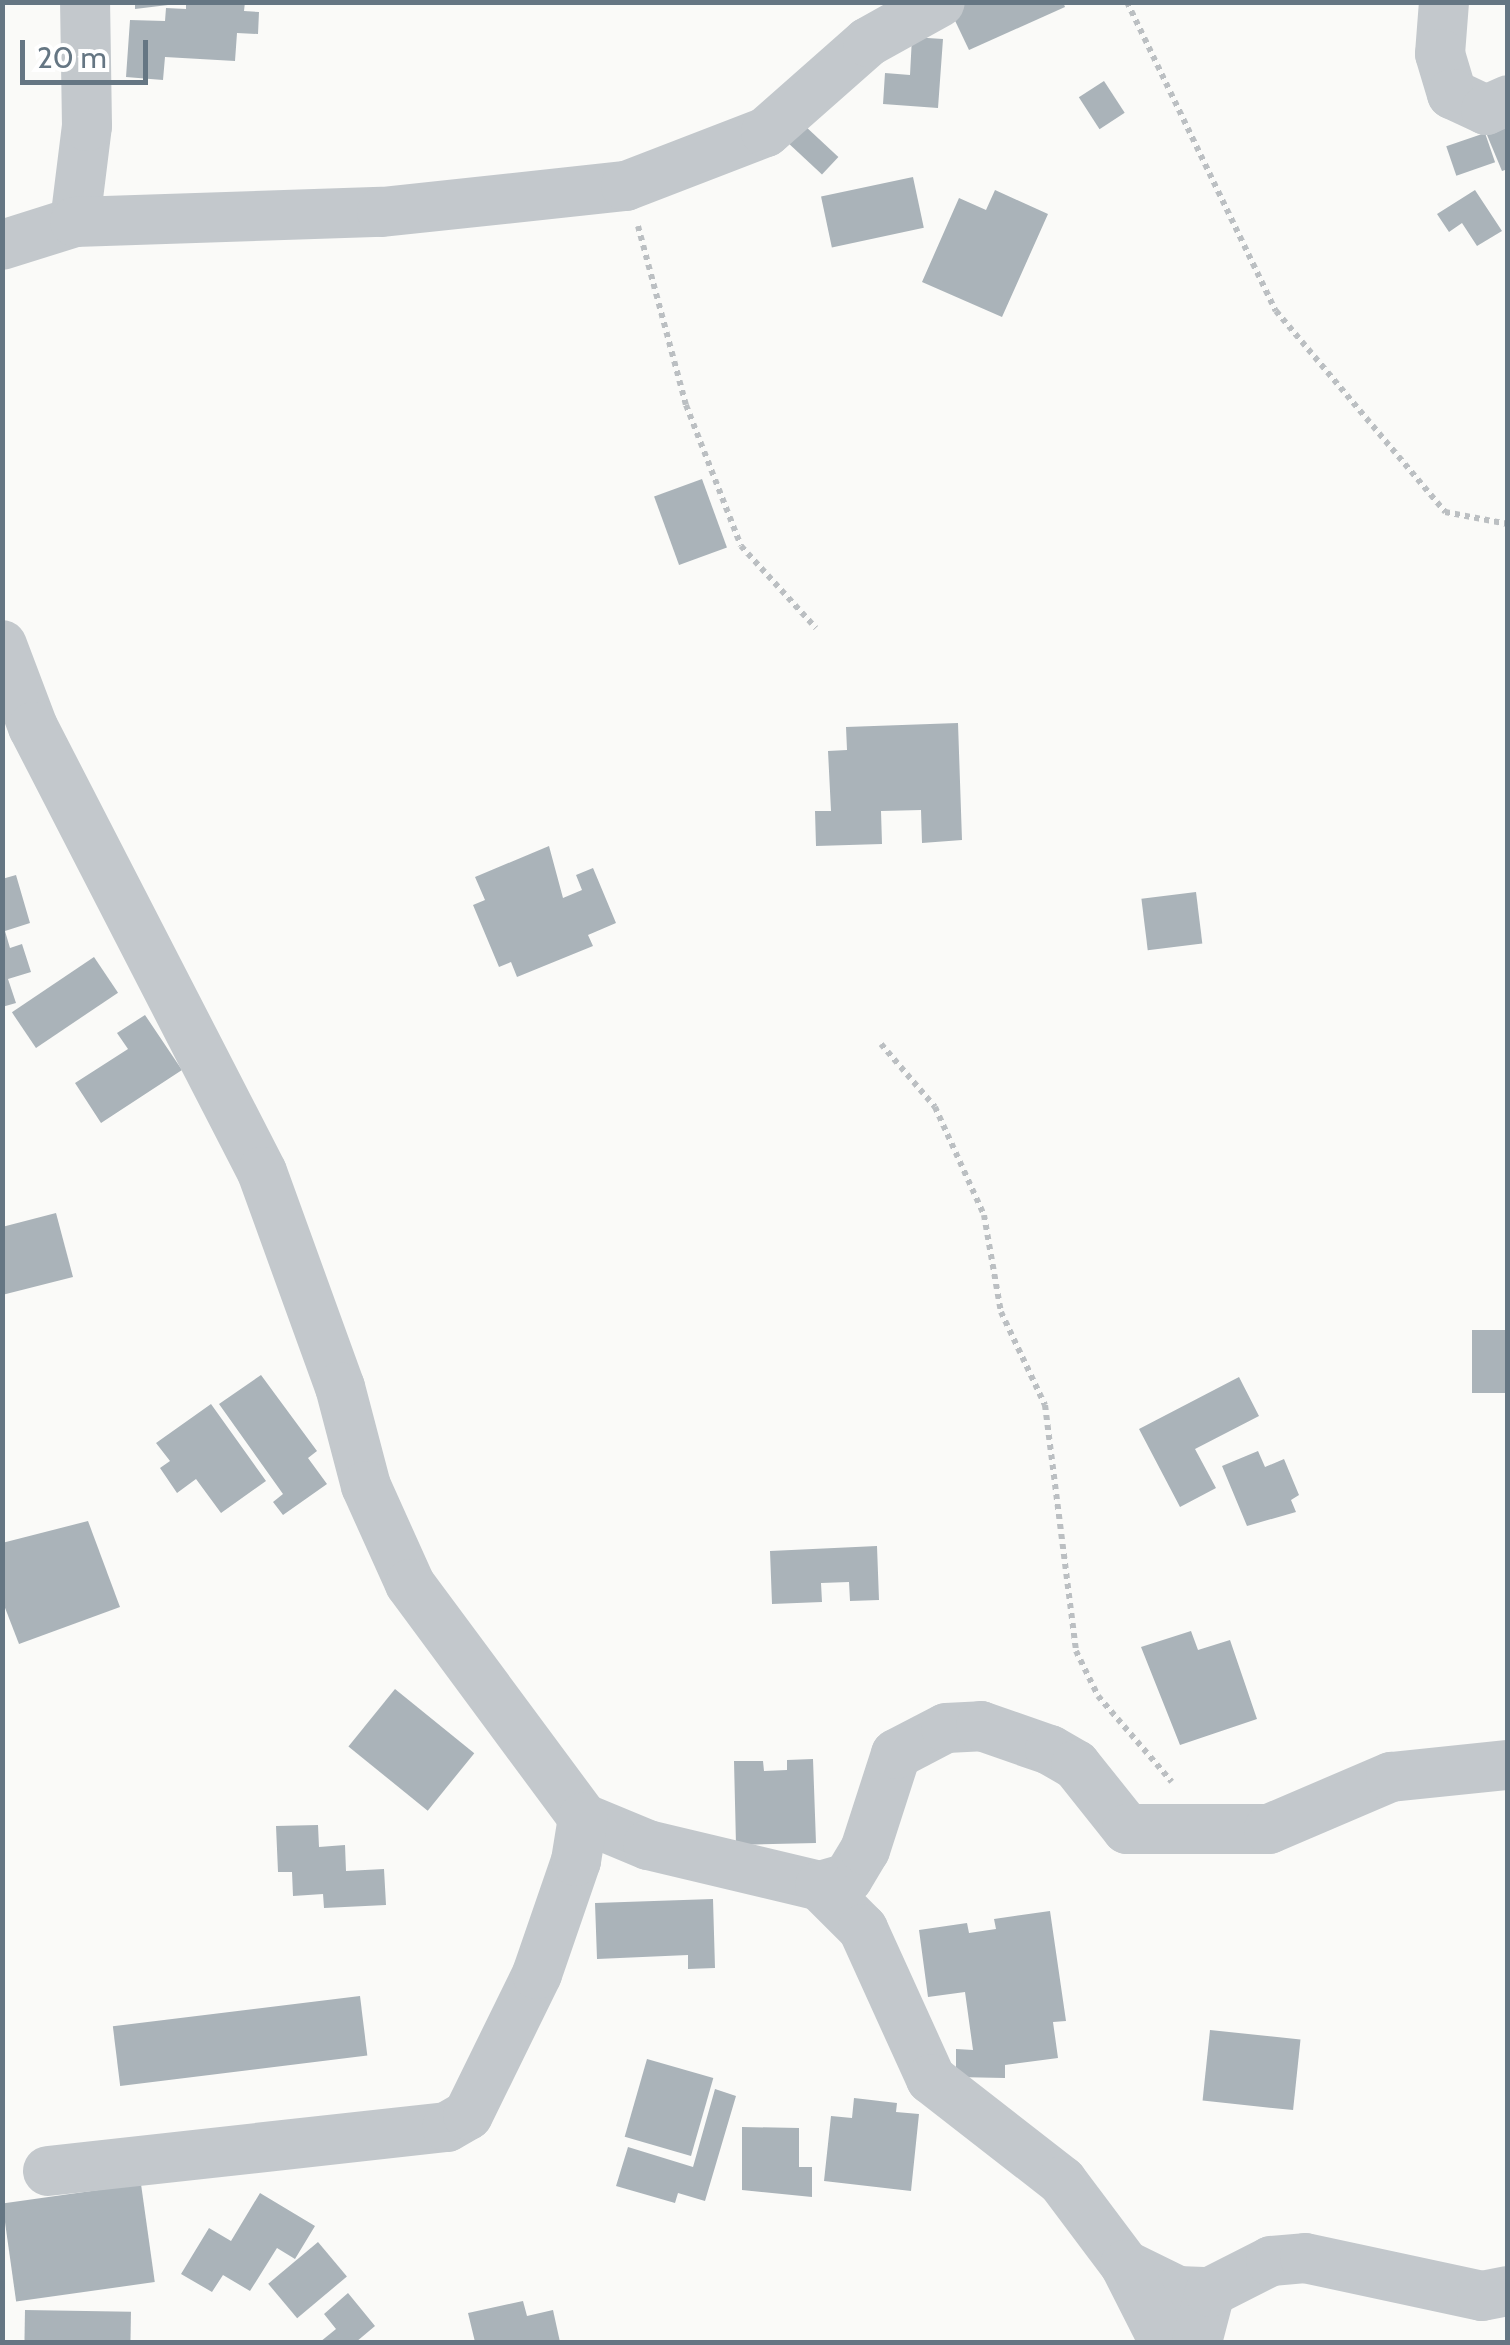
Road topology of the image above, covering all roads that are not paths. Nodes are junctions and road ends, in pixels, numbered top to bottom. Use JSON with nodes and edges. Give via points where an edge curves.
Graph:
{"nodes":[{"id":1,"x":85,"y":2,"type":"edge"},
{"id":2,"x":940,"y":2,"type":"edge"},
{"id":3,"x":1444,"y":2,"type":"edge"},
{"id":4,"x":1508,"y":100,"type":"edge"},
{"id":5,"x":75,"y":222,"type":"junction"},
{"id":6,"x":2,"y":245,"type":"edge"},
{"id":7,"x":2,"y":646,"type":"edge"},
{"id":8,"x":1508,"y":1765,"type":"edge"},
{"id":9,"x":583,"y":1818,"type":"junction"},
{"id":10,"x":820,"y":1886,"type":"junction"},
{"id":11,"x":48,"y":2171,"type":"dead end"},
{"id":12,"x":1125,"y":2266,"type":"junction"},
{"id":13,"x":1210,"y":2292,"type":"junction"},
{"id":14,"x":1508,"y":2292,"type":"edge"},
{"id":15,"x":1164,"y":2342,"type":"edge"},
{"id":16,"x":1197,"y":2342,"type":"edge"}],
"edges":[{"from":1,"to":5,"type":"street","via":[[87,126]]},
{"from":2,"to":5,"type":"street","via":[[868,42],[766,132],[626,186],[382,212]]},
{"from":3,"to":4,"type":"street","via":[[1440,54],[1452,94],[1486,110]]},
{"from":5,"to":6,"type":"street"},
{"from":7,"to":9,"type":"street","via":[[33,727],[262,1172],[340,1386],[366,1486],[410,1584]]},
{"from":8,"to":10,"type":"street","via":[[1391,1777],[1269,1829],[1127,1829],[1076,1765],[1050,1750],[982,1726],[946,1728],[896,1754],[865,1850],[848,1878]]},
{"from":9,"to":10,"type":"street","via":[[648,1844]]},
{"from":9,"to":11,"type":"street","via":[[576,1862],[537,1974],[468,2115],[448,2127]]},
{"from":10,"to":12,"type":"street","via":[[863,1929],[931,2079],[1062,2182]]},
{"from":12,"to":13,"type":"street","via":[[1178,2291]]},
{"from":12,"to":15,"type":"street"},
{"from":13,"to":14,"type":"street","via":[[1271,2261],[1304,2258],[1482,2296]]},
{"from":13,"to":16,"type":"street"}]}
